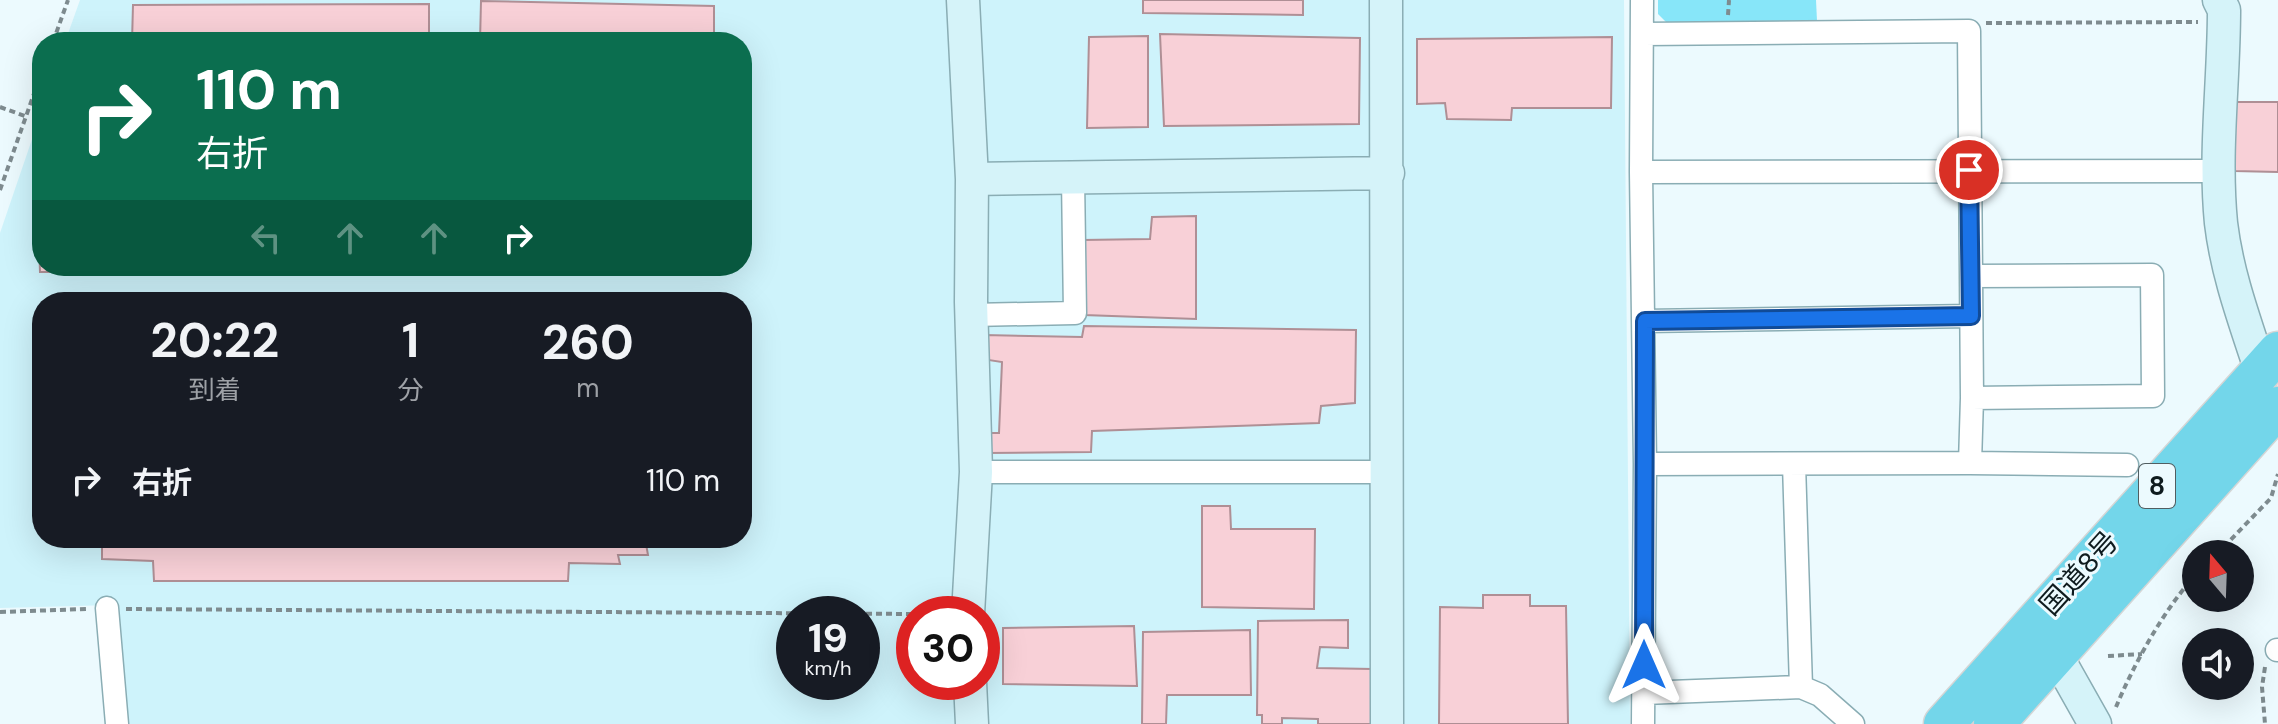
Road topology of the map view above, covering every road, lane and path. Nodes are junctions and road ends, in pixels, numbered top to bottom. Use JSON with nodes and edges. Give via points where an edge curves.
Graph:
{"nodes":[{"id":1,"x":68,"y":0,"type":"edge"},
{"id":2,"x":963,"y":0,"type":"edge"},
{"id":3,"x":1386,"y":0,"type":"edge"},
{"id":4,"x":1642,"y":0,"type":"edge"},
{"id":5,"x":2221,"y":11,"type":"edge"},
{"id":6,"x":1969,"y":31,"type":"junction"},
{"id":7,"x":57,"y":32,"type":"edge"},
{"id":8,"x":1644,"y":34,"type":"junction"},
{"id":9,"x":32,"y":97,"type":"edge"},
{"id":10,"x":0,"y":107,"type":"edge"},
{"id":11,"x":25,"y":116,"type":"junction"},
{"id":12,"x":1969,"y":170,"type":"junction"},
{"id":13,"x":2219,"y":171,"type":"junction"},
{"id":14,"x":1641,"y":172,"type":"junction"},
{"id":15,"x":1388,"y":173,"type":"junction"},
{"id":16,"x":1073,"y":178,"type":"junction"},
{"id":17,"x":972,"y":179,"type":"junction"},
{"id":18,"x":0,"y":190,"type":"edge"},
{"id":19,"x":1971,"y":276,"type":"junction"},
{"id":20,"x":971,"y":315,"type":"junction"},
{"id":21,"x":1971,"y":316,"type":"junction"},
{"id":22,"x":1645,"y":321,"type":"junction"},
{"id":23,"x":2269,"y":361,"type":"edge"},
{"id":24,"x":1972,"y":398,"type":"junction"},
{"id":25,"x":2274,"y":420,"type":"edge"},
{"id":26,"x":1970,"y":463,"type":"junction"},
{"id":27,"x":1645,"y":464,"type":"junction"},
{"id":28,"x":1794,"y":464,"type":"junction"},
{"id":29,"x":2127,"y":465,"type":"dead end"},
{"id":30,"x":976,"y":472,"type":"junction"},
{"id":31,"x":1385,"y":472,"type":"junction"},
{"id":32,"x":2278,"y":474,"type":"edge"},
{"id":33,"x":2278,"y":497,"type":"edge"},
{"id":34,"x":2271,"y":498,"type":"junction"},
{"id":35,"x":2230,"y":540,"type":"edge"},
{"id":36,"x":2182,"y":589,"type":"edge"},
{"id":37,"x":969,"y":596,"type":"edge"},
{"id":38,"x":107,"y":608,"type":"junction"},
{"id":39,"x":0,"y":612,"type":"edge"},
{"id":40,"x":896,"y":614,"type":"edge"},
{"id":41,"x":2036,"y":621,"type":"junction"},
{"id":42,"x":2277,"y":650,"type":"edge"},
{"id":43,"x":2143,"y":653,"type":"junction"},
{"id":44,"x":2057,"y":654,"type":"junction"},
{"id":45,"x":2108,"y":656,"type":"dead end"},
{"id":46,"x":1801,"y":687,"type":"junction"},
{"id":47,"x":1644,"y":693,"type":"junction"},
{"id":48,"x":971,"y":700,"type":"edge"},
{"id":49,"x":2105,"y":718,"type":"edge"},
{"id":50,"x":117,"y":724,"type":"edge"},
{"id":51,"x":972,"y":724,"type":"edge"},
{"id":52,"x":1387,"y":724,"type":"edge"},
{"id":53,"x":1643,"y":724,"type":"edge"},
{"id":54,"x":1853,"y":724,"type":"edge"},
{"id":55,"x":1944,"y":724,"type":"edge"},
{"id":56,"x":1994,"y":724,"type":"edge"},
{"id":57,"x":2265,"y":724,"type":"edge"}],
"edges":[{"from":1,"to":7,"type":"path"},
{"from":2,"to":17,"type":"street"},
{"from":3,"to":15,"type":"street"},
{"from":4,"to":8,"type":"street"},
{"from":5,"to":6,"type":"path","via":[[1973,23]]},
{"from":5,"to":13,"type":"street"},
{"from":6,"to":8,"type":"street"},
{"from":6,"to":12,"type":"street"},
{"from":8,"to":14,"type":"street"},
{"from":9,"to":11,"type":"path"},
{"from":10,"to":11,"type":"path"},
{"from":11,"to":18,"type":"path"},
{"from":12,"to":13,"type":"street"},
{"from":12,"to":14,"type":"street"},
{"from":12,"to":19,"type":"street"},
{"from":13,"to":23,"type":"street","via":[[2230,276]]},
{"from":14,"to":22,"type":"street"},
{"from":15,"to":16,"type":"street"},
{"from":15,"to":31,"type":"street"},
{"from":16,"to":17,"type":"street"},
{"from":16,"to":20,"type":"street","via":[[1075,313]]},
{"from":17,"to":20,"type":"street"},
{"from":19,"to":21,"type":"street"},
{"from":19,"to":24,"type":"street","via":[[2152,275],[2153,396]]},
{"from":20,"to":30,"type":"street"},
{"from":21,"to":22,"type":"street"},
{"from":21,"to":24,"type":"street"},
{"from":22,"to":27,"type":"street"},
{"from":23,"to":25,"type":"street"},
{"from":23,"to":41,"type":"highway","name":"国道8号","number":"8"},
{"from":24,"to":26,"type":"street"},
{"from":25,"to":44,"type":"highway","name":"国道8号","number":"8"},
{"from":26,"to":28,"type":"street"},
{"from":26,"to":29,"type":"street"},
{"from":27,"to":28,"type":"street"},
{"from":27,"to":47,"type":"street"},
{"from":28,"to":46,"type":"street"},
{"from":30,"to":31,"type":"street"},
{"from":30,"to":37,"type":"street"},
{"from":31,"to":52,"type":"street"},
{"from":32,"to":34,"type":"path"},
{"from":33,"to":34,"type":"path"},
{"from":34,"to":35,"type":"path"},
{"from":36,"to":43,"type":"path"},
{"from":38,"to":39,"type":"path"},
{"from":38,"to":40,"type":"path"},
{"from":38,"to":50,"type":"street"},
{"from":41,"to":44,"type":"street"},
{"from":41,"to":55,"type":"highway","name":"国道8号","number":"8"},
{"from":42,"to":57,"type":"path","via":[[2265,661]]},
{"from":43,"to":45,"type":"path"},
{"from":43,"to":49,"type":"path"},
{"from":44,"to":49,"type":"street"},
{"from":44,"to":56,"type":"highway","name":"国道8号","number":"8"},
{"from":46,"to":47,"type":"street"},
{"from":46,"to":54,"type":"street","via":[[1820,695]]},
{"from":47,"to":53,"type":"street"},
{"from":48,"to":51,"type":"street"}]}
